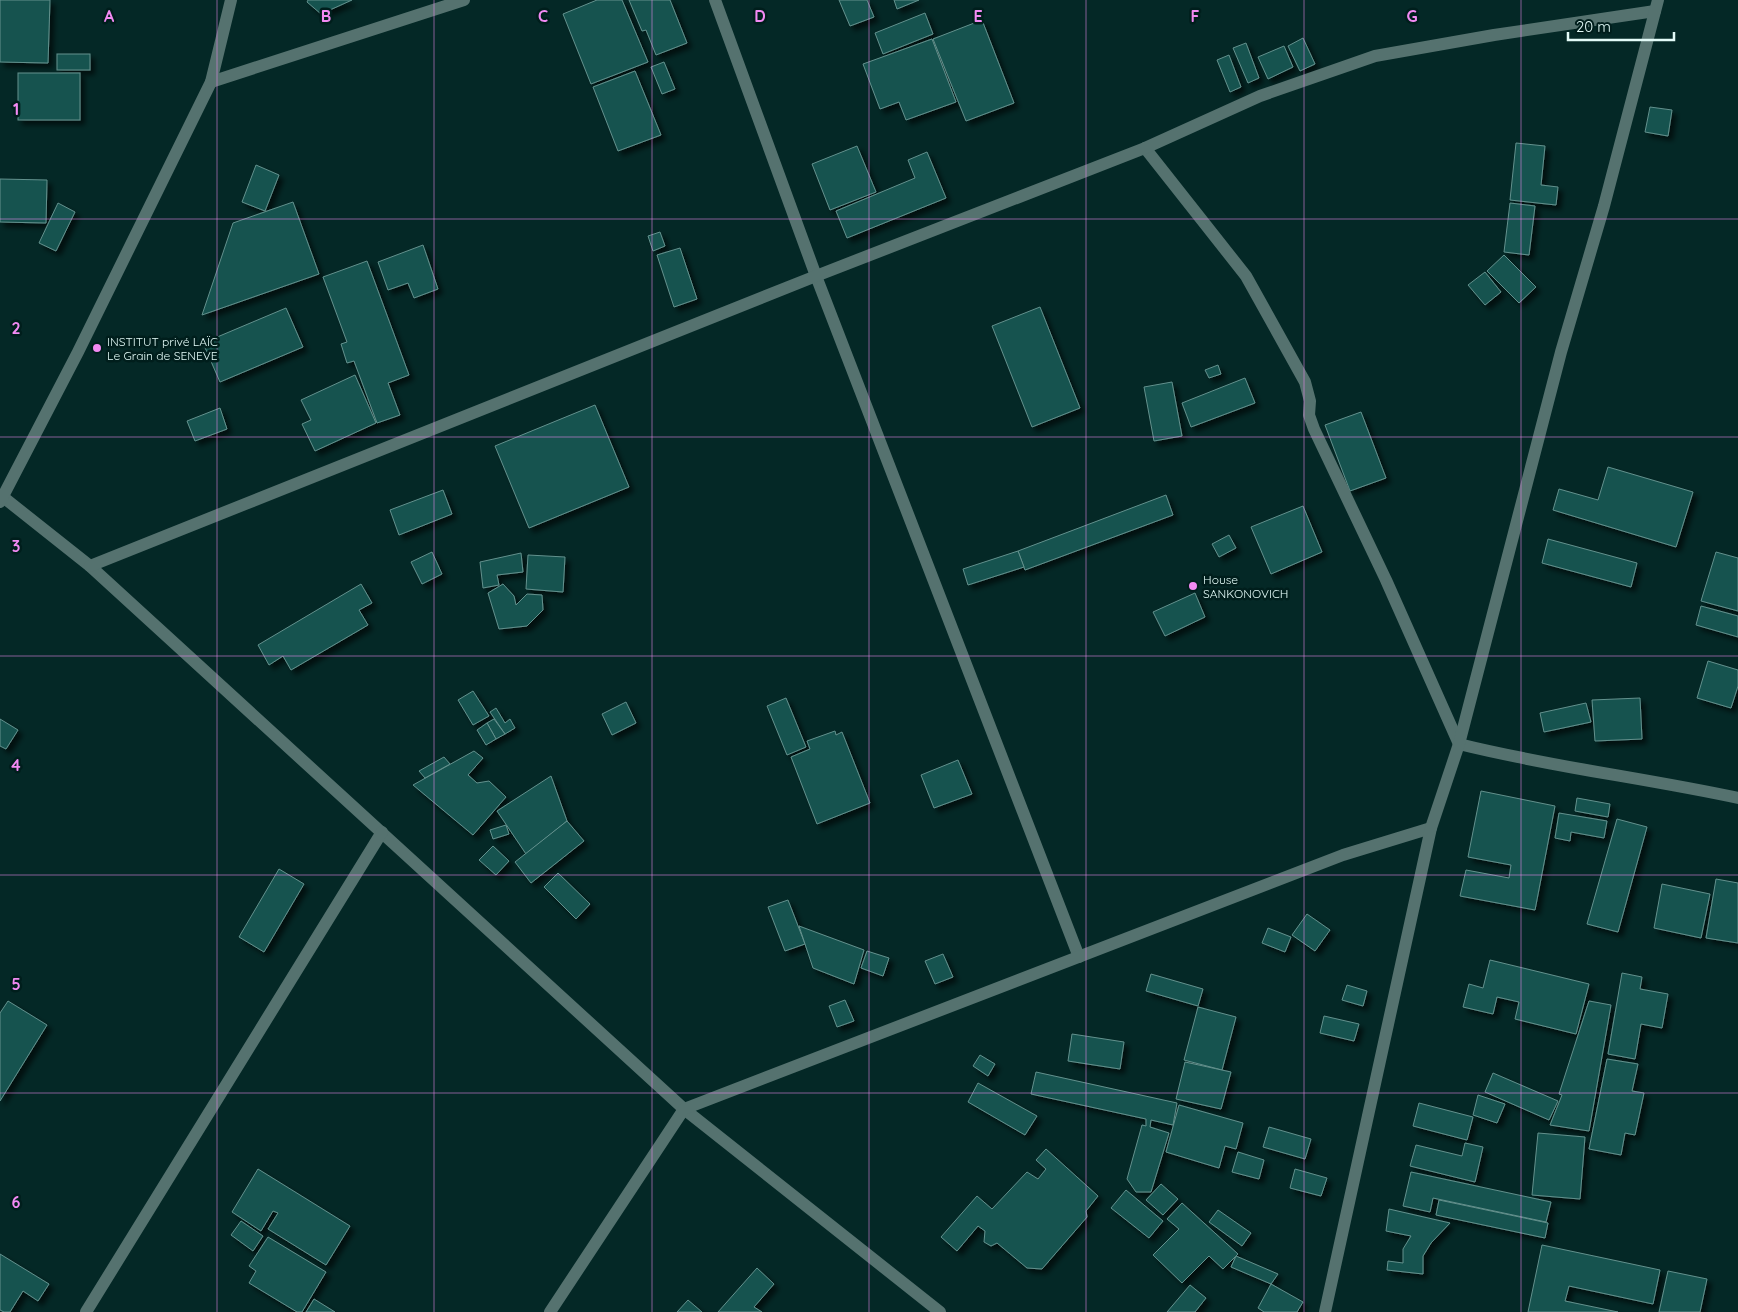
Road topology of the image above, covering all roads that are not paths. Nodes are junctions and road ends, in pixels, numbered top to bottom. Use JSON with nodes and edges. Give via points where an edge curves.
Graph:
{"nodes":[{"id":1,"x":231,"y":0,"type":"edge"},
{"id":2,"x":464,"y":0,"type":"edge"},
{"id":3,"x":715,"y":0,"type":"edge"},
{"id":4,"x":1657,"y":5,"type":"edge"},
{"id":5,"x":211,"y":82,"type":"junction"},
{"id":6,"x":1145,"y":148,"type":"junction"},
{"id":7,"x":816,"y":276,"type":"junction"},
{"id":8,"x":1,"y":499,"type":"edge"},
{"id":9,"x":90,"y":566,"type":"junction"},
{"id":10,"x":1459,"y":744,"type":"junction"},
{"id":11,"x":1738,"y":798,"type":"edge"},
{"id":12,"x":1432,"y":828,"type":"junction"},
{"id":13,"x":382,"y":832,"type":"junction"},
{"id":14,"x":1079,"y":957,"type":"junction"},
{"id":15,"x":684,"y":1109,"type":"junction"},
{"id":16,"x":86,"y":1312,"type":"edge"},
{"id":17,"x":550,"y":1312,"type":"edge"},
{"id":18,"x":940,"y":1312,"type":"edge"},
{"id":19,"x":1324,"y":1312,"type":"edge"}],
"edges":[{"from":1,"to":5,"type":"street"},
{"from":2,"to":5,"type":"street"},
{"from":3,"to":7,"type":"street"},
{"from":4,"to":6,"type":"street","via":[[1376,56],[1260,96]]},
{"from":4,"to":10,"type":"street","via":[[1604,206],[1561,352]]},
{"from":5,"to":8,"type":"street","via":[[78,352]]},
{"from":6,"to":7,"type":"street"},
{"from":6,"to":10,"type":"street","via":[[1246,276],[1305,382],[1314,429]]},
{"from":7,"to":9,"type":"street"},
{"from":7,"to":14,"type":"street"},
{"from":8,"to":9,"type":"street"},
{"from":9,"to":13,"type":"street"},
{"from":10,"to":11,"type":"street"},
{"from":10,"to":12,"type":"street"},
{"from":12,"to":14,"type":"street","via":[[1343,855]]},
{"from":12,"to":19,"type":"street"},
{"from":13,"to":15,"type":"street"},
{"from":13,"to":16,"type":"street"},
{"from":14,"to":15,"type":"street"},
{"from":15,"to":17,"type":"street"},
{"from":15,"to":18,"type":"street"}]}
